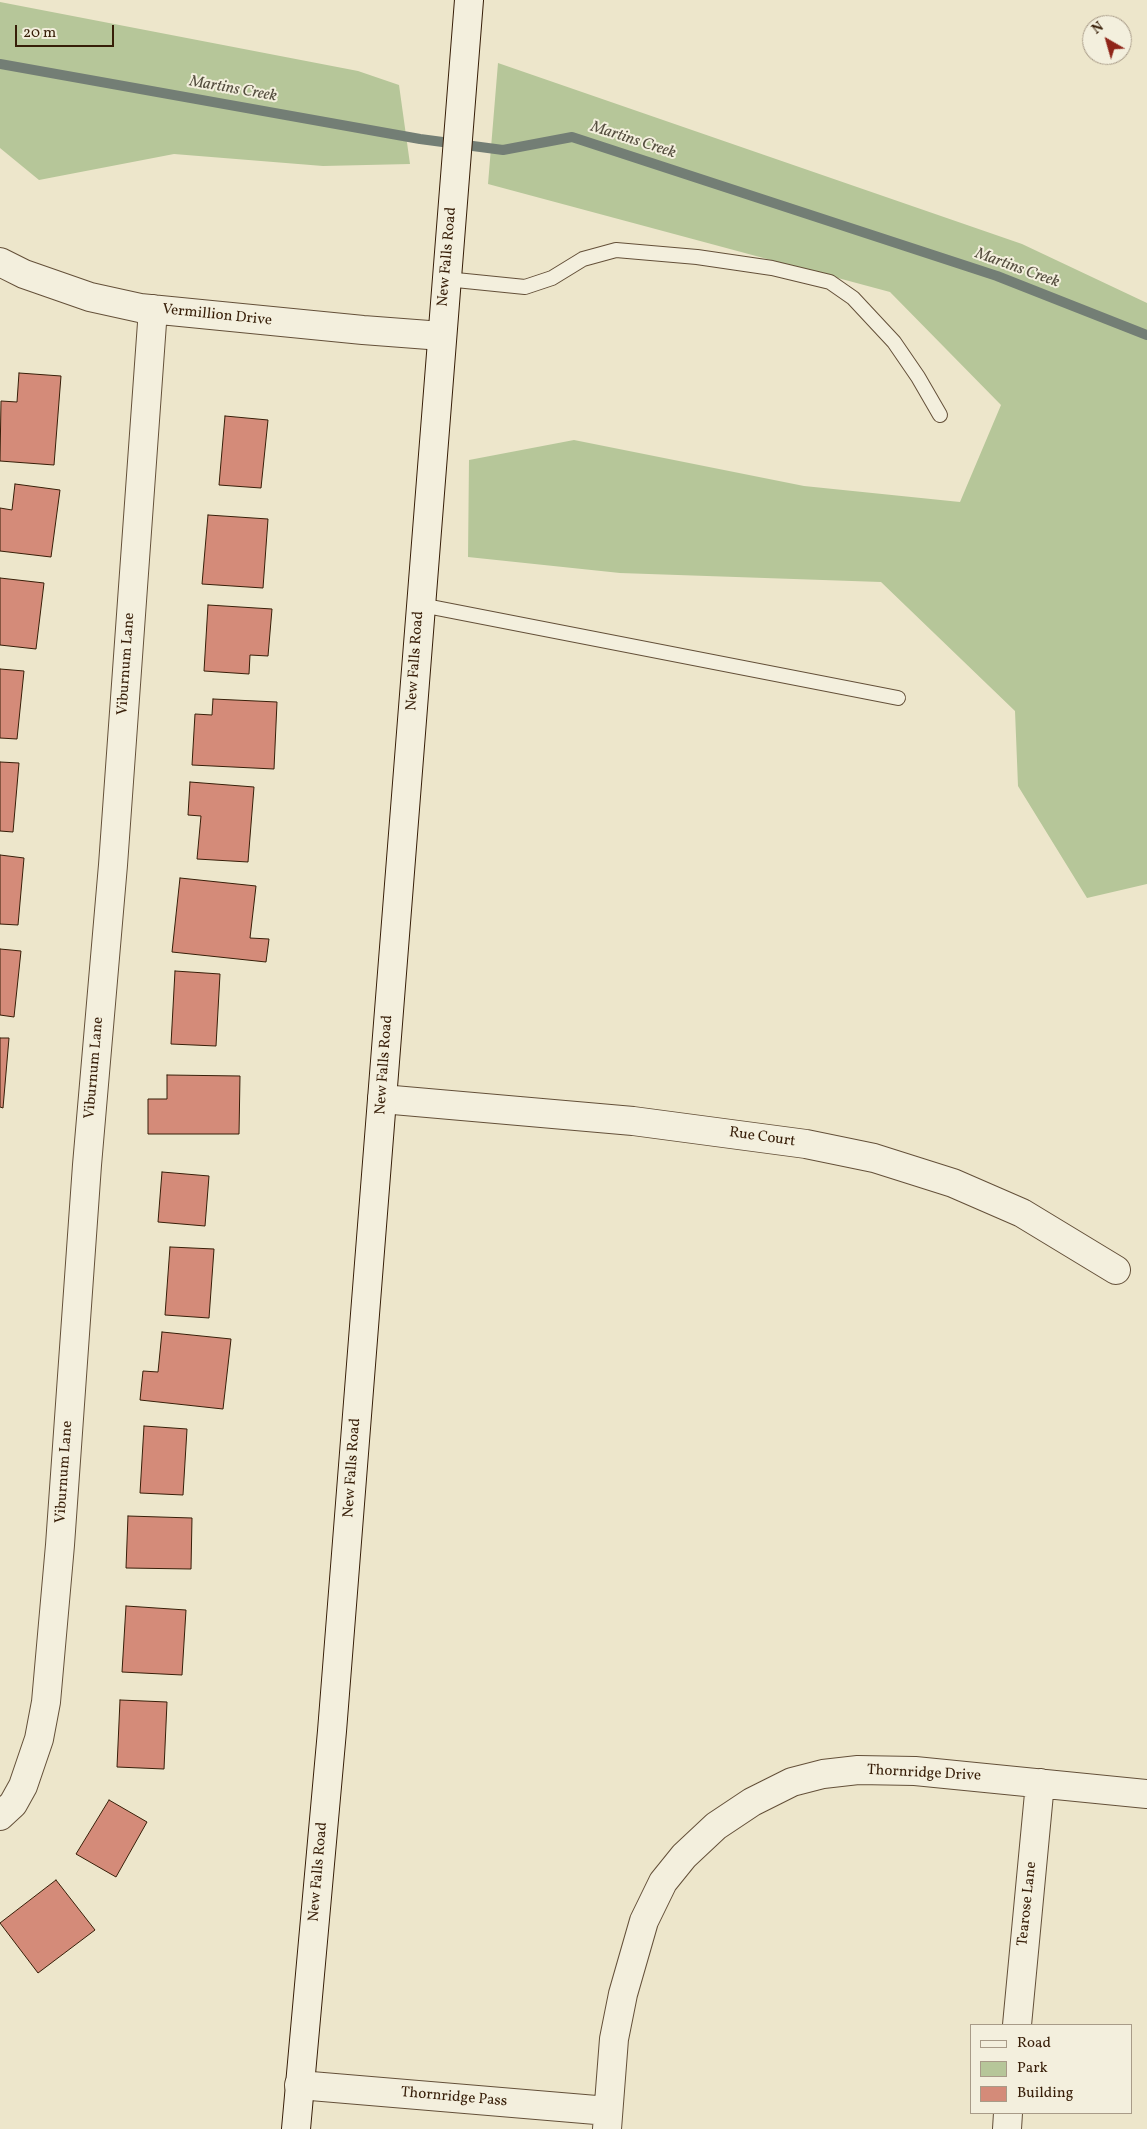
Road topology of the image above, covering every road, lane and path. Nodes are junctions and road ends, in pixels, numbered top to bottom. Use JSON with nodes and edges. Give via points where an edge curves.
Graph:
{"nodes":[{"id":1,"x":469,"y":0,"type":"edge"},
{"id":2,"x":0,"y":262,"type":"edge"},
{"id":3,"x":446,"y":279,"type":"junction"},
{"id":4,"x":153,"y":309,"type":"junction"},
{"id":5,"x":442,"y":336,"type":"junction"},
{"id":6,"x":940,"y":415,"type":"dead end"},
{"id":7,"x":421,"y":605,"type":"junction"},
{"id":8,"x":898,"y":698,"type":"dead end"},
{"id":9,"x":382,"y":1099,"type":"junction"},
{"id":10,"x":1116,"y":1270,"type":"dead end"},
{"id":11,"x":1040,"y":1783,"type":"junction"},
{"id":12,"x":1147,"y":1794,"type":"edge"},
{"id":13,"x":0,"y":1816,"type":"edge"},
{"id":14,"x":1017,"y":2024,"type":"edge"},
{"id":15,"x":300,"y":2085,"type":"junction"},
{"id":16,"x":1008,"y":2114,"type":"edge"},
{"id":17,"x":607,"y":2120,"type":"edge"},
{"id":18,"x":296,"y":2129,"type":"edge"},
{"id":19,"x":1006,"y":2129,"type":"edge"}],
"edges":[{"from":1,"to":3,"type":"street","name":"New Falls Road"},
{"from":2,"to":4,"type":"street","name":"Vermillion Drive","via":[[90,297]]},
{"from":3,"to":5,"type":"street","name":"New Falls Road"},
{"from":3,"to":6,"type":"lane","via":[[526,287],[552,278],[584,259],[616,250],[772,268],[830,282],[853,298],[894,342]]},
{"from":4,"to":5,"type":"street","name":"Vermillion Drive"},
{"from":4,"to":13,"type":"street","name":"Viburnum Lane","via":[[46,1702],[39,1738],[23,1786],[13,1804]]},
{"from":5,"to":7,"type":"street","name":"New Falls Road"},
{"from":7,"to":8,"type":"lane"},
{"from":7,"to":9,"type":"street","name":"New Falls Road"},
{"from":9,"to":10,"type":"street","name":"Rue Court","via":[[633,1121],[806,1144],[874,1158],[953,1183],[1022,1213]]},
{"from":9,"to":15,"type":"street","name":"New Falls Road","via":[[332,1731]]},
{"from":11,"to":12,"type":"street","name":"Thornridge Drive"},
{"from":11,"to":14,"type":"street","name":"Tearose Lane"},
{"from":11,"to":17,"type":"street","name":"Thornridge Drive","via":[[915,1771],[858,1770],[823,1774],[792,1782],[752,1802],[716,1826],[684,1856],[663,1882],[644,1921],[614,2039]]},
{"from":15,"to":17,"type":"street","name":"Thornridge Pass"},
{"from":15,"to":18,"type":"street","name":"New Falls Road"},
{"from":16,"to":19,"type":"street"}]}
